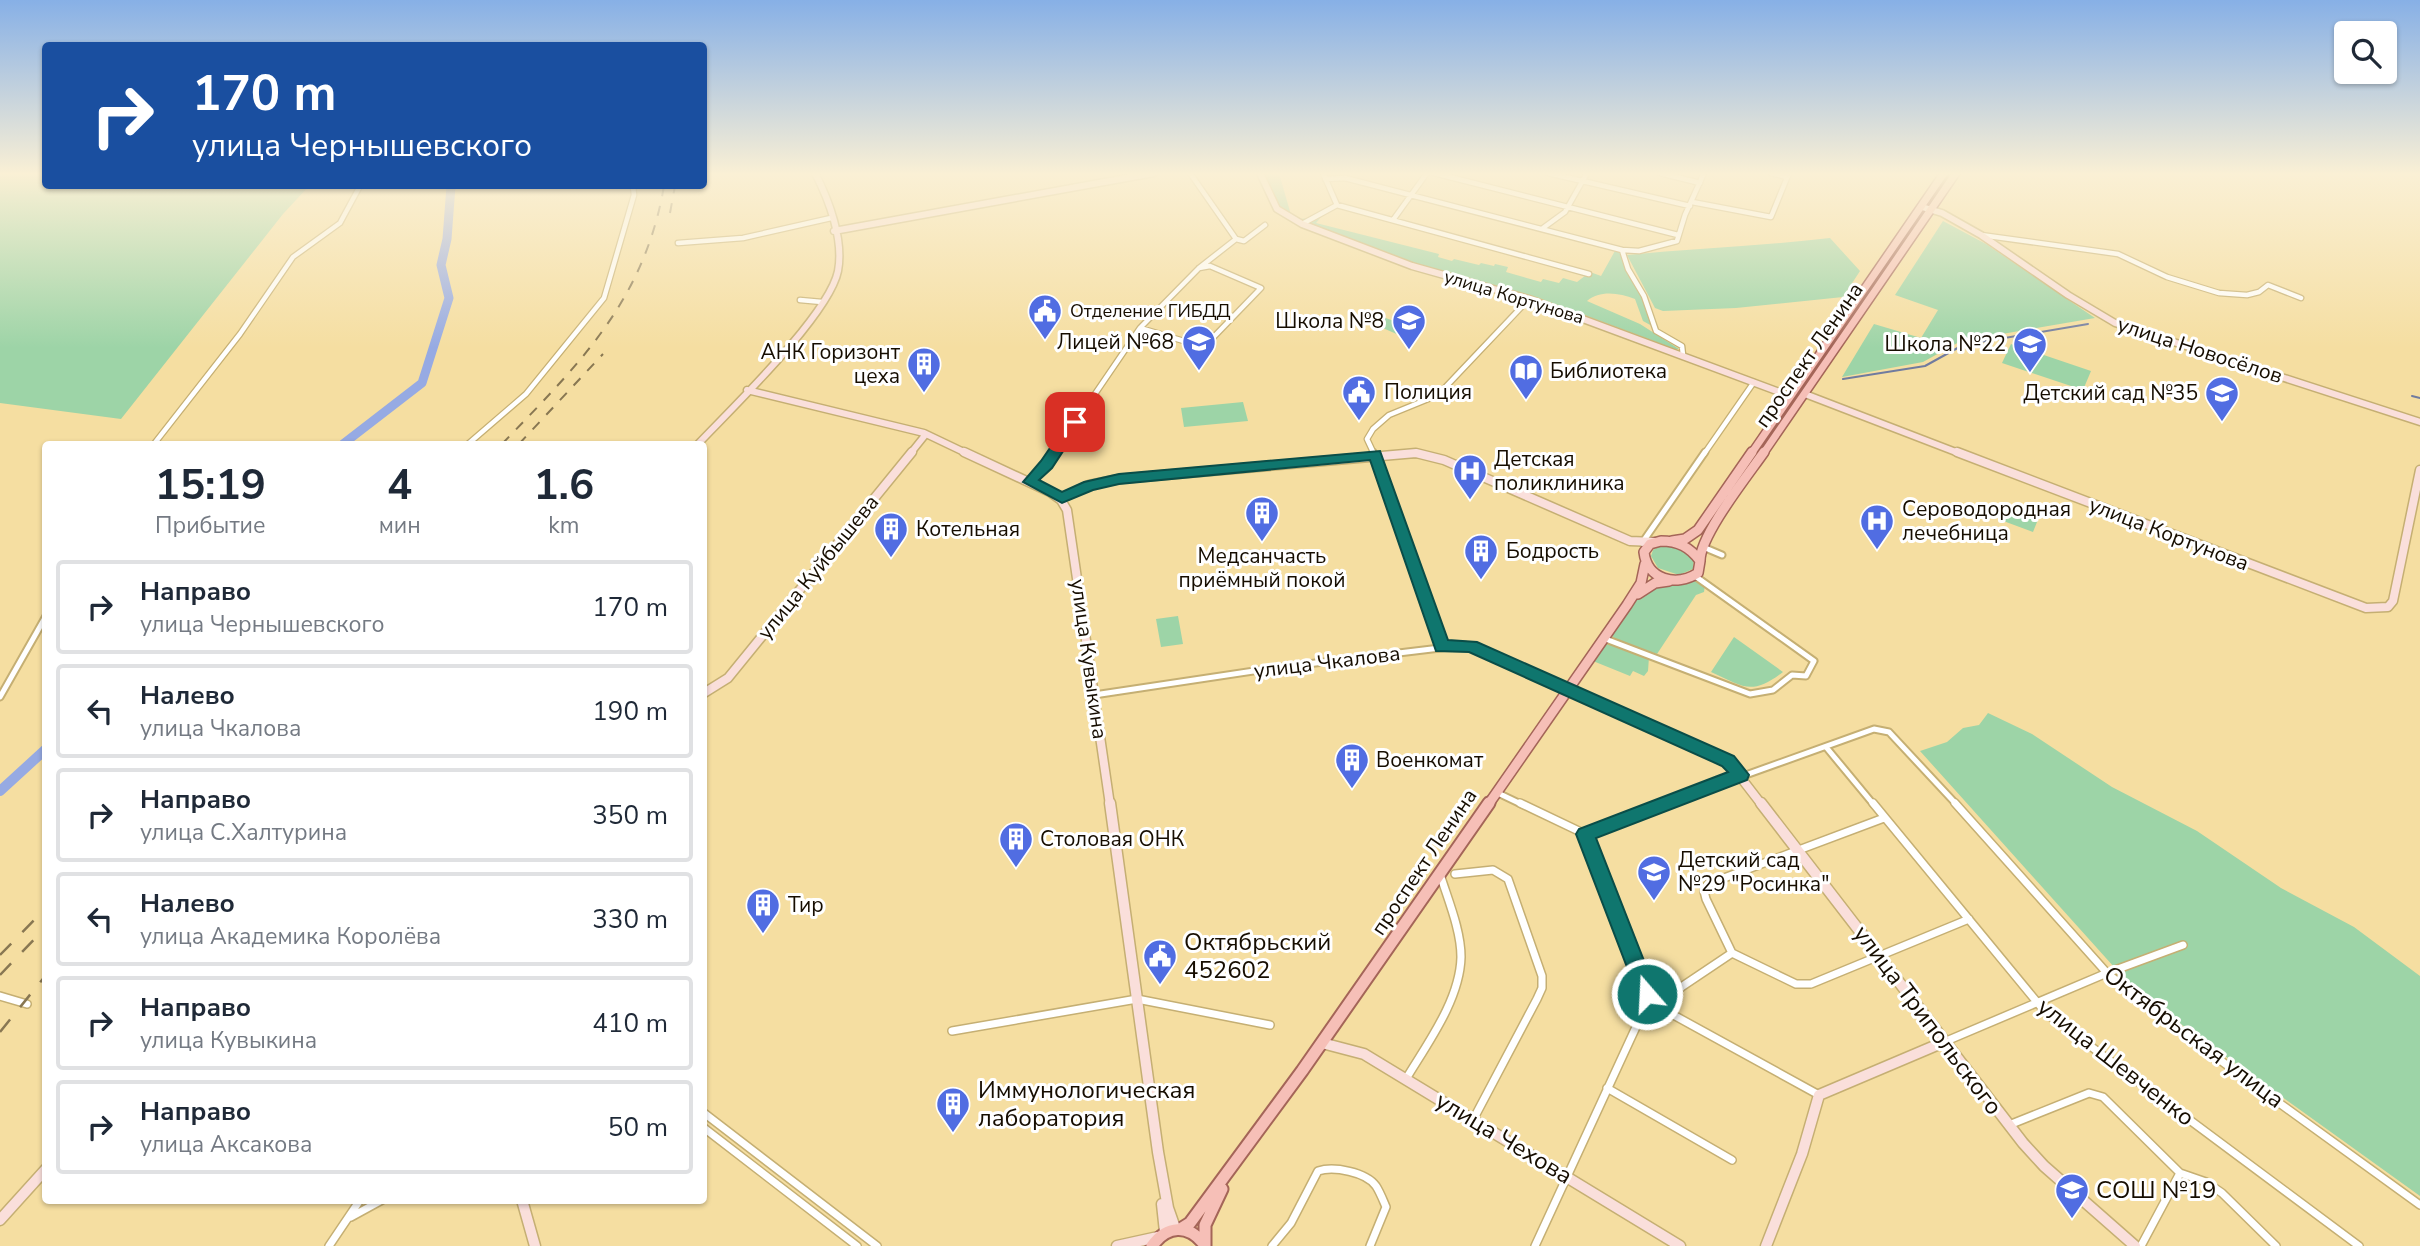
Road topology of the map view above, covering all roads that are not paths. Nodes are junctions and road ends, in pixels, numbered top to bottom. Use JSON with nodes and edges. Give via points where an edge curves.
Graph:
{"nodes":[{"id":1,"x":329,"y":231,"type":"edge"},
{"id":2,"x":623,"y":231,"type":"edge"},
{"id":3,"x":772,"y":231,"type":"edge"},
{"id":4,"x":834,"y":231,"type":"edge"},
{"id":5,"x":1231,"y":231,"type":"edge"},
{"id":6,"x":1257,"y":231,"type":"edge"},
{"id":7,"x":1321,"y":231,"type":"edge"},
{"id":8,"x":1435,"y":231,"type":"edge"},
{"id":9,"x":1554,"y":231,"type":"edge"},
{"id":10,"x":1664,"y":231,"type":"edge"},
{"id":11,"x":1680,"y":231,"type":"edge"},
{"id":12,"x":1905,"y":231,"type":"edge"},
{"id":13,"x":1917,"y":231,"type":"edge"},
{"id":14,"x":1973,"y":231,"type":"edge"},
{"id":15,"x":1678,"y":235,"type":"junction"},
{"id":16,"x":1981,"y":235,"type":"junction"},
{"id":17,"x":1236,"y":239,"type":"junction"},
{"id":18,"x":678,"y":243,"type":"dead end"},
{"id":19,"x":1622,"y":250,"type":"junction"},
{"id":20,"x":1199,"y":268,"type":"junction"},
{"id":21,"x":1589,"y":274,"type":"dead end"},
{"id":22,"x":2301,"y":298,"type":"dead end"},
{"id":23,"x":1529,"y":299,"type":"junction"},
{"id":24,"x":800,"y":300,"type":"dead end"},
{"id":25,"x":821,"y":302,"type":"junction"},
{"id":26,"x":1140,"y":328,"type":"junction"},
{"id":27,"x":1682,"y":355,"type":"junction"},
{"id":28,"x":1754,"y":382,"type":"junction"},
{"id":29,"x":747,"y":390,"type":"junction"},
{"id":30,"x":1792,"y":393,"type":"junction"},
{"id":31,"x":1803,"y":397,"type":"junction"},
{"id":32,"x":2420,"y":422,"type":"edge"},
{"id":33,"x":926,"y":434,"type":"junction"},
{"id":34,"x":156,"y":441,"type":"edge"},
{"id":35,"x":471,"y":441,"type":"edge"},
{"id":36,"x":701,"y":441,"type":"edge"},
{"id":37,"x":1375,"y":455,"type":"junction"},
{"id":38,"x":2420,"y":470,"type":"edge"},
{"id":39,"x":1030,"y":482,"type":"junction"},
{"id":40,"x":1062,"y":498,"type":"junction"},
{"id":41,"x":1618,"y":536,"type":"junction"},
{"id":42,"x":1672,"y":541,"type":"junction"},
{"id":43,"x":1656,"y":542,"type":"junction"},
{"id":44,"x":1642,"y":543,"type":"junction"},
{"id":45,"x":1702,"y":546,"type":"junction"},
{"id":46,"x":1722,"y":555,"type":"dead end"},
{"id":47,"x":1644,"y":560,"type":"junction"},
{"id":48,"x":1700,"y":561,"type":"junction"},
{"id":49,"x":1695,"y":576,"type":"junction"},
{"id":50,"x":1674,"y":581,"type":"junction"},
{"id":51,"x":1627,"y":605,"type":"junction"},
{"id":52,"x":42,"y":623,"type":"edge"},
{"id":53,"x":1603,"y":638,"type":"junction"},
{"id":54,"x":1442,"y":647,"type":"junction"},
{"id":55,"x":1568,"y":689,"type":"junction"},
{"id":56,"x":707,"y":691,"type":"edge"},
{"id":57,"x":1094,"y":695,"type":"junction"},
{"id":58,"x":0,"y":697,"type":"edge"},
{"id":59,"x":1826,"y":747,"type":"junction"},
{"id":60,"x":1741,"y":775,"type":"junction"},
{"id":61,"x":1500,"y":794,"type":"dead end"},
{"id":62,"x":1884,"y":818,"type":"junction"},
{"id":63,"x":1585,"y":834,"type":"junction"},
{"id":64,"x":1797,"y":849,"type":"junction"},
{"id":65,"x":1440,"y":874,"type":"junction"},
{"id":66,"x":1455,"y":874,"type":"dead end"},
{"id":67,"x":1969,"y":919,"type":"junction"},
{"id":68,"x":2183,"y":945,"type":"dead end"},
{"id":69,"x":1732,"y":953,"type":"junction"},
{"id":70,"x":1880,"y":956,"type":"junction"},
{"id":71,"x":2107,"y":973,"type":"junction"},
{"id":72,"x":0,"y":996,"type":"edge"},
{"id":73,"x":1137,"y":999,"type":"junction"},
{"id":74,"x":1652,"y":1002,"type":"junction"},
{"id":75,"x":2037,"y":1003,"type":"junction"},
{"id":76,"x":27,"y":1004,"type":"dead end"},
{"id":77,"x":1270,"y":1025,"type":"dead end"},
{"id":78,"x":952,"y":1031,"type":"dead end"},
{"id":79,"x":1944,"y":1042,"type":"junction"},
{"id":80,"x":1322,"y":1043,"type":"junction"},
{"id":81,"x":1406,"y":1079,"type":"junction"},
{"id":82,"x":1607,"y":1088,"type":"junction"},
{"id":83,"x":1819,"y":1095,"type":"junction"},
{"id":84,"x":707,"y":1114,"type":"edge"},
{"id":85,"x":1473,"y":1121,"type":"junction"},
{"id":86,"x":2009,"y":1125,"type":"junction"},
{"id":87,"x":707,"y":1130,"type":"edge"},
{"id":88,"x":1252,"y":1140,"type":"junction"},
{"id":89,"x":1732,"y":1160,"type":"dead end"},
{"id":90,"x":42,"y":1173,"type":"edge"},
{"id":91,"x":2180,"y":1173,"type":"junction"},
{"id":92,"x":1568,"y":1177,"type":"junction"},
{"id":93,"x":357,"y":1204,"type":"edge"},
{"id":94,"x":374,"y":1204,"type":"edge"},
{"id":95,"x":523,"y":1204,"type":"edge"},
{"id":96,"x":2420,"y":1205,"type":"edge"},
{"id":97,"x":348,"y":1218,"type":"junction"},
{"id":98,"x":0,"y":1220,"type":"edge"},
{"id":99,"x":1166,"y":1234,"type":"edge"},
{"id":100,"x":329,"y":1246,"type":"edge"},
{"id":101,"x":535,"y":1246,"type":"edge"},
{"id":102,"x":857,"y":1246,"type":"edge"},
{"id":103,"x":877,"y":1246,"type":"edge"},
{"id":104,"x":1117,"y":1246,"type":"edge"},
{"id":105,"x":1205,"y":1246,"type":"edge"},
{"id":106,"x":1272,"y":1246,"type":"edge"},
{"id":107,"x":1370,"y":1246,"type":"edge"},
{"id":108,"x":1535,"y":1246,"type":"edge"},
{"id":109,"x":1680,"y":1246,"type":"edge"},
{"id":110,"x":1766,"y":1246,"type":"edge"},
{"id":111,"x":2135,"y":1246,"type":"edge"},
{"id":112,"x":2141,"y":1246,"type":"edge"},
{"id":113,"x":2276,"y":1246,"type":"edge"},
{"id":114,"x":2359,"y":1246,"type":"edge"}],
"edges":[{"from":1,"to":34,"type":"street","via":[[293,257]]},
{"from":2,"to":35,"type":"street","via":[[604,298],[526,394]]},
{"from":3,"to":18,"type":"street","via":[[733,240]]},
{"from":4,"to":25,"type":"street","via":[[838,269]]},
{"from":5,"to":17,"type":"street"},
{"from":6,"to":17,"type":"street","via":[[1244,241]]},
{"from":7,"to":23,"type":"street","name":"улица Кортунова","via":[[1412,266]]},
{"from":8,"to":21,"type":"street"},
{"from":9,"to":19,"type":"street"},
{"from":10,"to":15,"type":"street"},
{"from":11,"to":15,"type":"street"},
{"from":12,"to":30,"type":"main road","name":"проспект Ленина"},
{"from":13,"to":31,"type":"main road","name":"проспект Ленина"},
{"from":14,"to":16,"type":"street","name":"улица Новосёлов"},
{"from":15,"to":19,"type":"street","via":[[1677,241],[1670,243]]},
{"from":16,"to":22,"type":"street","via":[[2120,254],[2215,293],[2246,296],[2268,285]]},
{"from":16,"to":32,"type":"street","name":"улица Новосёлов","via":[[2115,323]]},
{"from":17,"to":20,"type":"street"},
{"from":19,"to":27,"type":"street","via":[[1656,331],[1682,346]]},
{"from":20,"to":26,"type":"street"},
{"from":20,"to":26,"type":"street","via":[[1210,266],[1261,288],[1204,347]]},
{"from":23,"to":27,"type":"street","name":"улица Кортунова"},
{"from":23,"to":37,"type":"street","via":[[1438,395],[1424,405],[1383,419],[1367,439]]},
{"from":24,"to":25,"type":"street"},
{"from":25,"to":29,"type":"street"},
{"from":26,"to":39,"type":"street"},
{"from":27,"to":28,"type":"street","name":"улица Кортунова"},
{"from":28,"to":30,"type":"street","name":"улица Кортунова"},
{"from":28,"to":44,"type":"street"},
{"from":29,"to":33,"type":"street"},
{"from":29,"to":36,"type":"street"},
{"from":30,"to":31,"type":"main road"},
{"from":30,"to":42,"type":"main road","name":"проспект Ленина","via":[[1698,530]]},
{"from":31,"to":38,"type":"street","name":"улица Кортунова","via":[[2358,606],[2377,609],[2393,601]]},
{"from":31,"to":45,"type":"main road","name":"проспект Ленина"},
{"from":33,"to":39,"type":"street"},
{"from":33,"to":56,"type":"street","name":"улица Куйбышева","via":[[728,678]]},
{"from":37,"to":40,"type":"street","via":[[1119,479],[1089,485]]},
{"from":37,"to":41,"type":"street","via":[[1416,453],[1444,460]]},
{"from":37,"to":54,"type":"street"},
{"from":39,"to":40,"type":"street"},
{"from":40,"to":57,"type":"street","name":"улица Кувыкина","via":[[1070,519]]},
{"from":41,"to":44,"type":"street"},
{"from":41,"to":47,"type":"street","via":[[1634,546]]},
{"from":42,"to":43,"type":"main road"},
{"from":42,"to":48,"type":"main road","via":[[1692,550]]},
{"from":43,"to":44,"type":"street"},
{"from":43,"to":47,"type":"main road","via":[[1647,548]]},
{"from":45,"to":46,"type":"street"},
{"from":45,"to":48,"type":"main road","name":"проспект Ленина"},
{"from":47,"to":50,"type":"main road","via":[[1657,575]]},
{"from":47,"to":51,"type":"main road","name":"проспект Ленина","via":[[1641,583]]},
{"from":48,"to":49,"type":"main road"},
{"from":49,"to":50,"type":"main road"},
{"from":49,"to":53,"type":"street","via":[[1814,661],[1806,676],[1792,675],[1773,690],[1750,694]]},
{"from":50,"to":51,"type":"main road","name":"проспект Ленина","via":[[1647,587]]},
{"from":51,"to":53,"type":"main road","name":"проспект Ленина"},
{"from":52,"to":58,"type":"street"},
{"from":53,"to":55,"type":"main road","name":"проспект Ленина"},
{"from":54,"to":55,"type":"street","name":"улица Чкалова","via":[[1471,646]]},
{"from":54,"to":57,"type":"street","name":"улица Чкалова"},
{"from":55,"to":60,"type":"street","name":"улица Чкалова","via":[[1728,761]]},
{"from":55,"to":65,"type":"main road","name":"проспект Ленина"},
{"from":57,"to":73,"type":"street","name":"улица Кувыкина"},
{"from":59,"to":60,"type":"street"},
{"from":59,"to":62,"type":"street","name":"улица Шевченко"},
{"from":59,"to":71,"type":"street","name":"Октябрьская улица","via":[[1874,729],[1889,732]]},
{"from":60,"to":63,"type":"street"},
{"from":60,"to":64,"type":"street","name":"улица Трипольского"},
{"from":61,"to":63,"type":"street"},
{"from":62,"to":64,"type":"street"},
{"from":62,"to":67,"type":"street","name":"улица Шевченко"},
{"from":63,"to":74,"type":"street"},
{"from":64,"to":69,"type":"street","via":[[1708,884],[1706,899]]},
{"from":64,"to":70,"type":"street","name":"улица Трипольского"},
{"from":65,"to":80,"type":"main road","name":"проспект Ленина"},
{"from":65,"to":81,"type":"street","via":[[1462,956],[1459,975]]},
{"from":66,"to":85,"type":"street","via":[[1493,870],[1508,878],[1542,976],[1538,999]]},
{"from":67,"to":70,"type":"street"},
{"from":67,"to":75,"type":"street","name":"улица Шевченко"},
{"from":68,"to":71,"type":"street"},
{"from":69,"to":70,"type":"street","via":[[1796,984],[1811,985]]},
{"from":69,"to":74,"type":"street"},
{"from":70,"to":79,"type":"street","name":"улица Трипольского"},
{"from":71,"to":75,"type":"street"},
{"from":71,"to":96,"type":"street","name":"Октябрьская улица"},
{"from":72,"to":76,"type":"street"},
{"from":73,"to":77,"type":"street"},
{"from":73,"to":78,"type":"street"},
{"from":73,"to":99,"type":"street","name":"улица Кувыкина"},
{"from":74,"to":82,"type":"street"},
{"from":74,"to":83,"type":"street"},
{"from":75,"to":79,"type":"street"},
{"from":75,"to":114,"type":"street","name":"улица Шевченко","via":[[2060,1025]]},
{"from":79,"to":83,"type":"street"},
{"from":79,"to":86,"type":"street","name":"улица Трипольского"},
{"from":80,"to":81,"type":"street","name":"улица Чехова","via":[[1356,1051]]},
{"from":80,"to":88,"type":"main road","name":"проспект Ленина"},
{"from":81,"to":85,"type":"street","name":"улица Чехова"},
{"from":82,"to":89,"type":"street"},
{"from":82,"to":92,"type":"street"},
{"from":83,"to":110,"type":"street"},
{"from":84,"to":103,"type":"street"},
{"from":85,"to":92,"type":"street","name":"улица Чехова"},
{"from":86,"to":91,"type":"street","via":[[2096,1094],[2110,1101]]},
{"from":86,"to":111,"type":"street","name":"улица Трипольского","via":[[2044,1166]]},
{"from":87,"to":102,"type":"street"},
{"from":88,"to":99,"type":"main road","name":"проспект Ленина","via":[[1190,1223]]},
{"from":88,"to":105,"type":"main road","name":"проспект Ленина","via":[[1209,1214]]},
{"from":90,"to":98,"type":"street"},
{"from":91,"to":112,"type":"street"},
{"from":91,"to":113,"type":"street","via":[[2222,1193]]},
{"from":92,"to":108,"type":"street"},
{"from":92,"to":109,"type":"street","name":"улица Чехова"},
{"from":93,"to":97,"type":"street"},
{"from":94,"to":97,"type":"street"},
{"from":95,"to":101,"type":"street"},
{"from":97,"to":100,"type":"street"},
{"from":99,"to":104,"type":"street"},
{"from":99,"to":105,"type":"main road","via":[[1198,1236]]},
{"from":106,"to":107,"type":"street","via":[[1292,1223],[1315,1174],[1324,1169],[1356,1173],[1378,1188],[1386,1206]]}]}
